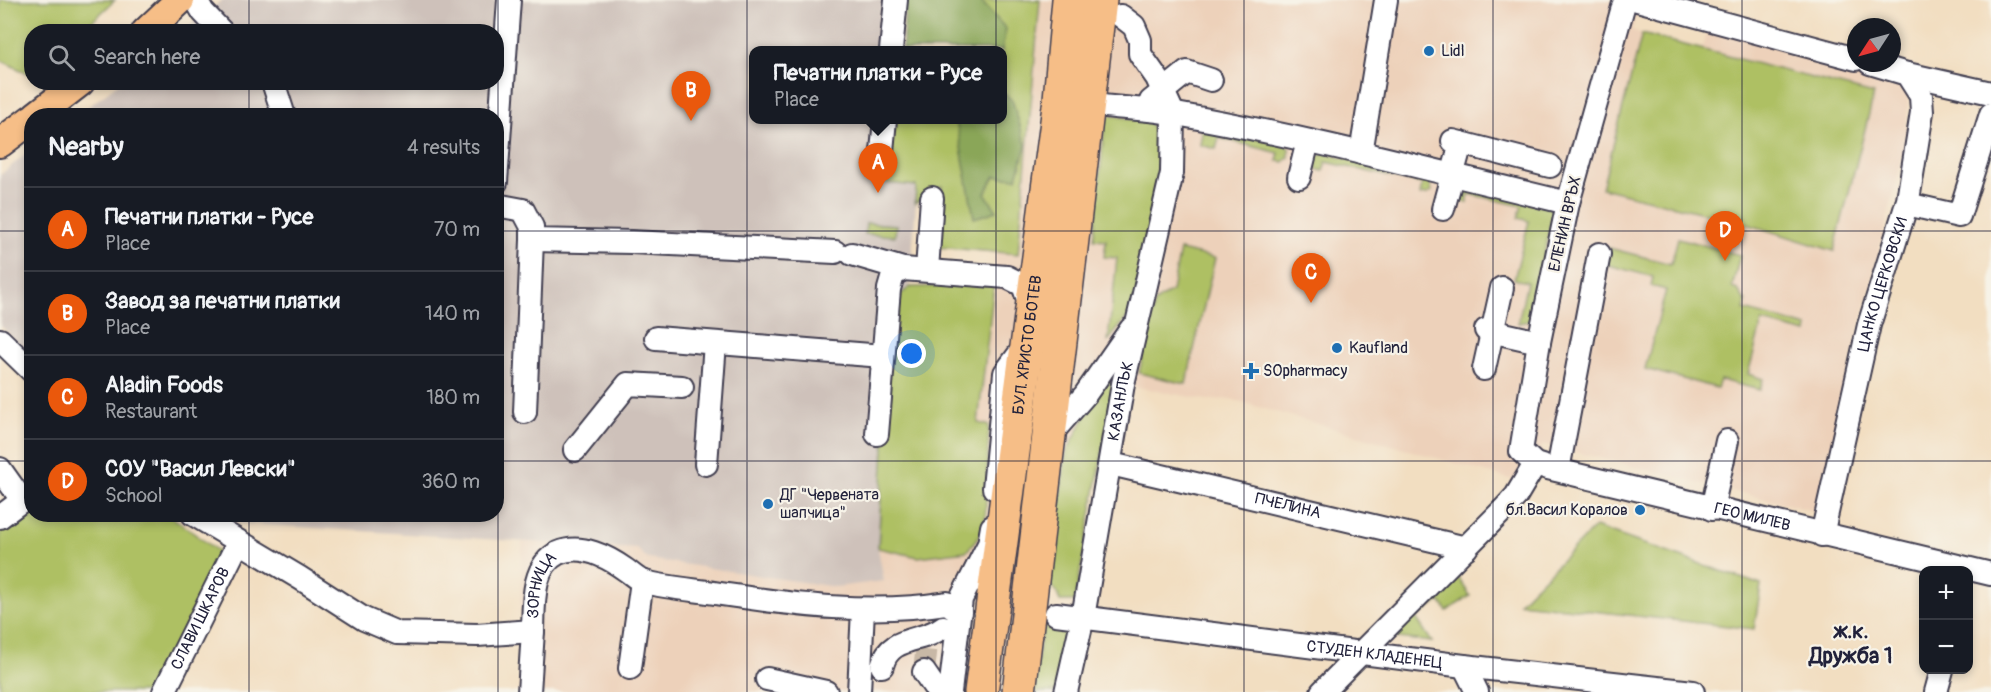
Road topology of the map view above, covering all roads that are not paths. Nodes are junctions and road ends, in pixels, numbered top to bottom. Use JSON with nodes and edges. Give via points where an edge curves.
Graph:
{"nodes":[{"id":1,"x":180,"y":0,"type":"edge"},
{"id":2,"x":196,"y":0,"type":"edge"},
{"id":3,"x":509,"y":0,"type":"edge"},
{"id":4,"x":896,"y":0,"type":"edge"},
{"id":5,"x":1386,"y":0,"type":"edge"},
{"id":6,"x":1625,"y":0,"type":"edge"},
{"id":7,"x":1637,"y":0,"type":"edge"},
{"id":8,"x":1107,"y":8,"type":"edge"},
{"id":9,"x":154,"y":24,"type":"edge"},
{"id":10,"x":214,"y":24,"type":"edge"},
{"id":11,"x":891,"y":46,"type":"edge"},
{"id":12,"x":1847,"y":57,"type":"edge"},
{"id":13,"x":504,"y":70,"type":"edge"},
{"id":14,"x":1900,"y":72,"type":"edge"},
{"id":15,"x":1907,"y":74,"type":"junction"},
{"id":16,"x":1211,"y":80,"type":"dead end"},
{"id":17,"x":70,"y":90,"type":"edge"},
{"id":18,"x":274,"y":90,"type":"edge"},
{"id":19,"x":503,"y":90,"type":"edge"},
{"id":20,"x":1991,"y":93,"type":"edge"},
{"id":21,"x":1168,"y":103,"type":"junction"},
{"id":22,"x":1089,"y":104,"type":"junction"},
{"id":23,"x":46,"y":108,"type":"edge"},
{"id":24,"x":276,"y":108,"type":"edge"},
{"id":25,"x":501,"y":108,"type":"edge"},
{"id":26,"x":1991,"y":114,"type":"edge"},
{"id":27,"x":885,"y":124,"type":"edge"},
{"id":28,"x":24,"y":125,"type":"edge"},
{"id":29,"x":1308,"y":141,"type":"junction"},
{"id":30,"x":0,"y":143,"type":"edge"},
{"id":31,"x":1361,"y":153,"type":"junction"},
{"id":32,"x":881,"y":162,"type":"dead end"},
{"id":33,"x":1550,"y":166,"type":"dead end"},
{"id":34,"x":1050,"y":176,"type":"junction"},
{"id":35,"x":1451,"y":176,"type":"junction"},
{"id":36,"x":1299,"y":177,"type":"dead end"},
{"id":37,"x":933,"y":198,"type":"dead end"},
{"id":38,"x":1568,"y":203,"type":"junction"},
{"id":39,"x":1907,"y":204,"type":"junction"},
{"id":40,"x":504,"y":206,"type":"edge"},
{"id":41,"x":1443,"y":209,"type":"dead end"},
{"id":42,"x":532,"y":240,"type":"junction"},
{"id":43,"x":1599,"y":254,"type":"dead end"},
{"id":44,"x":903,"y":269,"type":"junction"},
{"id":45,"x":927,"y":270,"type":"junction"},
{"id":46,"x":1007,"y":277,"type":"junction"},
{"id":47,"x":1502,"y":288,"type":"dead end"},
{"id":48,"x":1139,"y":319,"type":"junction"},
{"id":49,"x":1029,"y":326,"type":"junction"},
{"id":50,"x":1490,"y":331,"type":"junction"},
{"id":51,"x":656,"y":338,"type":"dead end"},
{"id":52,"x":0,"y":340,"type":"edge"},
{"id":53,"x":1539,"y":342,"type":"junction"},
{"id":54,"x":715,"y":343,"type":"junction"},
{"id":55,"x":884,"y":356,"type":"junction"},
{"id":56,"x":24,"y":363,"type":"edge"},
{"id":57,"x":1484,"y":369,"type":"dead end"},
{"id":58,"x":682,"y":387,"type":"dead end"},
{"id":59,"x":525,"y":412,"type":"dead end"},
{"id":60,"x":877,"y":434,"type":"dead end"},
{"id":61,"x":1050,"y":435,"type":"junction"},
{"id":62,"x":1727,"y":441,"type":"dead end"},
{"id":63,"x":575,"y":450,"type":"dead end"},
{"id":64,"x":1528,"y":457,"type":"junction"},
{"id":65,"x":706,"y":464,"type":"dead end"},
{"id":66,"x":1111,"y":464,"type":"junction"},
{"id":67,"x":0,"y":469,"type":"edge"},
{"id":68,"x":1558,"y":470,"type":"junction"},
{"id":69,"x":24,"y":494,"type":"edge"},
{"id":70,"x":24,"y":499,"type":"edge"},
{"id":71,"x":1712,"y":509,"type":"junction"},
{"id":72,"x":0,"y":517,"type":"edge"},
{"id":73,"x":205,"y":522,"type":"edge"},
{"id":74,"x":1001,"y":535,"type":"junction"},
{"id":75,"x":1822,"y":535,"type":"junction"},
{"id":76,"x":238,"y":543,"type":"junction"},
{"id":77,"x":1466,"y":548,"type":"junction"},
{"id":78,"x":1034,"y":558,"type":"junction"},
{"id":79,"x":978,"y":564,"type":"junction"},
{"id":80,"x":1954,"y":566,"type":"edge"},
{"id":81,"x":1973,"y":570,"type":"edge"},
{"id":82,"x":1991,"y":574,"type":"edge"},
{"id":83,"x":642,"y":581,"type":"junction"},
{"id":84,"x":928,"y":606,"type":"junction"},
{"id":85,"x":863,"y":609,"type":"junction"},
{"id":86,"x":1056,"y":614,"type":"junction"},
{"id":87,"x":1083,"y":617,"type":"junction"},
{"id":88,"x":938,"y":630,"type":"junction"},
{"id":89,"x":533,"y":631,"type":"junction"},
{"id":90,"x":1363,"y":653,"type":"junction"},
{"id":91,"x":1023,"y":654,"type":"junction"},
{"id":92,"x":882,"y":666,"type":"dead end"},
{"id":93,"x":1464,"y":666,"type":"junction"},
{"id":94,"x":630,"y":668,"type":"dead end"},
{"id":95,"x":1941,"y":674,"type":"edge"},
{"id":96,"x":767,"y":679,"type":"dead end"},
{"id":97,"x":937,"y":684,"type":"edge"},
{"id":98,"x":1604,"y":686,"type":"edge"},
{"id":99,"x":164,"y":692,"type":"edge"},
{"id":100,"x":529,"y":692,"type":"edge"},
{"id":101,"x":826,"y":692,"type":"edge"},
{"id":102,"x":859,"y":692,"type":"edge"},
{"id":103,"x":981,"y":692,"type":"edge"},
{"id":104,"x":1019,"y":692,"type":"edge"},
{"id":105,"x":1066,"y":692,"type":"edge"},
{"id":106,"x":1322,"y":692,"type":"edge"},
{"id":107,"x":1477,"y":692,"type":"edge"},
{"id":108,"x":1693,"y":692,"type":"edge"},
{"id":109,"x":1936,"y":692,"type":"edge"}],
"edges":[{"from":1,"to":9,"type":"main road"},
{"from":2,"to":10,"type":"street"},
{"from":3,"to":13,"type":"street"},
{"from":4,"to":11,"type":"street"},
{"from":5,"to":31,"type":"street"},
{"from":6,"to":38,"type":"street","name":"ЕЛЕНИН ВРЪХ"},
{"from":7,"to":12,"type":"street"},
{"from":8,"to":21,"type":"street","via":[[1140,40],[1140,54]]},
{"from":8,"to":22,"type":"highway","name":"БУЛ. ХРИСТО БОТЕВ"},
{"from":8,"to":34,"type":"highway","name":"БУЛ. ХРИСТО БОТЕВ"},
{"from":14,"to":15,"type":"street"},
{"from":15,"to":20,"type":"street"},
{"from":15,"to":39,"type":"street","name":"ЦАНКО ЦЕРКОВСКИ","via":[[1921,96],[1922,112]]},
{"from":16,"to":21,"type":"street","via":[[1187,72]]},
{"from":17,"to":23,"type":"main road"},
{"from":18,"to":24,"type":"street"},
{"from":19,"to":25,"type":"street"},
{"from":21,"to":22,"type":"street","via":[[1130,107]]},
{"from":21,"to":29,"type":"street"},
{"from":21,"to":48,"type":"street","name":"КАЗАНЛЪК","via":[[1172,173]]},
{"from":22,"to":61,"type":"highway","name":"БУЛ. ХРИСТО БОТЕВ"},
{"from":26,"to":39,"type":"street","via":[[1959,216]]},
{"from":27,"to":32,"type":"street"},
{"from":28,"to":30,"type":"main road"},
{"from":29,"to":31,"type":"street"},
{"from":29,"to":36,"type":"street"},
{"from":31,"to":35,"type":"street"},
{"from":33,"to":35,"type":"street","via":[[1457,142]]},
{"from":34,"to":46,"type":"street","via":[[1042,184],[1037,199],[1029,253]]},
{"from":34,"to":49,"type":"highway","name":"БУЛ. ХРИСТО БОТЕВ"},
{"from":35,"to":38,"type":"street"},
{"from":35,"to":41,"type":"street"},
{"from":37,"to":45,"type":"street"},
{"from":38,"to":53,"type":"street","name":"ЕЛЕНИН ВРЪХ"},
{"from":39,"to":75,"type":"street","name":"ЦАНКО ЦЕРКОВСКИ","via":[[1869,325]]},
{"from":40,"to":42,"type":"street","via":[[524,210],[532,227]]},
{"from":42,"to":44,"type":"street","via":[[844,253]]},
{"from":42,"to":59,"type":"street"},
{"from":43,"to":68,"type":"street"},
{"from":44,"to":45,"type":"street"},
{"from":44,"to":55,"type":"street","via":[[894,275],[889,289]]},
{"from":45,"to":46,"type":"street"},
{"from":46,"to":49,"type":"street","via":[[1023,285]]},
{"from":47,"to":50,"type":"street"},
{"from":48,"to":61,"type":"street","via":[[1085,395]]},
{"from":48,"to":66,"type":"street","name":"КАЗАНЛЪК","via":[[1123,384]]},
{"from":49,"to":74,"type":"highway","name":"БУЛ. ХРИСТО БОТЕВ"},
{"from":49,"to":79,"type":"street","via":[[1005,373],[992,530]]},
{"from":50,"to":53,"type":"street"},
{"from":50,"to":57,"type":"street"},
{"from":51,"to":54,"type":"street"},
{"from":52,"to":56,"type":"street"},
{"from":53,"to":64,"type":"street","name":"ЕЛЕНИН ВРЪХ"},
{"from":54,"to":55,"type":"street"},
{"from":54,"to":65,"type":"street"},
{"from":55,"to":60,"type":"street"},
{"from":58,"to":63,"type":"street","via":[[628,384]]},
{"from":61,"to":78,"type":"highway","name":"БУЛ. ХРИСТО БОТЕВ"},
{"from":62,"to":71,"type":"street"},
{"from":64,"to":68,"type":"street","name":"ГЕО МИЛЕВ"},
{"from":64,"to":77,"type":"street","name":"ЕЛЕНИН ВРЪХ","via":[[1516,496]]},
{"from":66,"to":77,"type":"street","name":"ПЧЕЛИНА"},
{"from":66,"to":87,"type":"street","name":"КАЗАНЛЪК"},
{"from":67,"to":69,"type":"street"},
{"from":68,"to":71,"type":"street","name":"ГЕО МИЛЕВ"},
{"from":70,"to":72,"type":"street"},
{"from":71,"to":75,"type":"street","name":"ГЕО МИЛЕВ"},
{"from":73,"to":76,"type":"street","name":"ЗОРНИЦА"},
{"from":74,"to":79,"type":"street"},
{"from":74,"to":103,"type":"highway","name":"БУЛ. ХРИСТО БОТЕВ"},
{"from":75,"to":80,"type":"street","name":"ГЕО МИЛЕВ"},
{"from":76,"to":89,"type":"street","name":"ЗОРНИЦА","via":[[364,620],[397,633],[477,635]]},
{"from":76,"to":99,"type":"street","name":"СЛАВИ ШКАРОВ"},
{"from":77,"to":90,"type":"street","name":"ЕЛЕНИН ВРЪХ"},
{"from":78,"to":86,"type":"street","via":[[1047,600]]},
{"from":78,"to":91,"type":"highway","name":"БУЛ. ХРИСТО БОТЕВ"},
{"from":79,"to":84,"type":"street"},
{"from":79,"to":88,"type":"street","via":[[961,599]]},
{"from":81,"to":82,"type":"street","name":"ГЕО МИЛЕВ"},
{"from":83,"to":85,"type":"street","name":"ЗОРНИЦА","via":[[801,606]]},
{"from":83,"to":89,"type":"street","name":"ЗОРНИЦА","via":[[605,556],[579,550],[558,553],[545,563],[539,576]]},
{"from":83,"to":94,"type":"street"},
{"from":84,"to":85,"type":"street","name":"ЗОРНИЦА"},
{"from":84,"to":88,"type":"street","name":"ЗОРНИЦА","via":[[947,603]]},
{"from":85,"to":102,"type":"street"},
{"from":86,"to":87,"type":"street","name":"СТУДЕН КЛАДЕНЕЦ"},
{"from":86,"to":91,"type":"street","via":[[1043,621]]},
{"from":87,"to":90,"type":"street","name":"СТУДЕН КЛАДЕНЕЦ"},
{"from":87,"to":105,"type":"street","name":"КАЗАНЛЪК"},
{"from":88,"to":92,"type":"street","via":[[893,646],[884,656]]},
{"from":88,"to":97,"type":"street"},
{"from":89,"to":100,"type":"street"},
{"from":90,"to":93,"type":"street","name":"СТУДЕН КЛАДЕНЕЦ"},
{"from":90,"to":106,"type":"street","name":"ЕЛЕНИН ВРЪХ"},
{"from":91,"to":104,"type":"highway","name":"БУЛ. ХРИСТО БОТЕВ"},
{"from":93,"to":98,"type":"street","name":"СТУДЕН КЛАДЕНЕЦ"},
{"from":93,"to":107,"type":"street"},
{"from":95,"to":109,"type":"street"},
{"from":96,"to":101,"type":"street"},
{"from":98,"to":108,"type":"street","name":"СТУДЕН КЛАДЕНЕЦ"}]}
